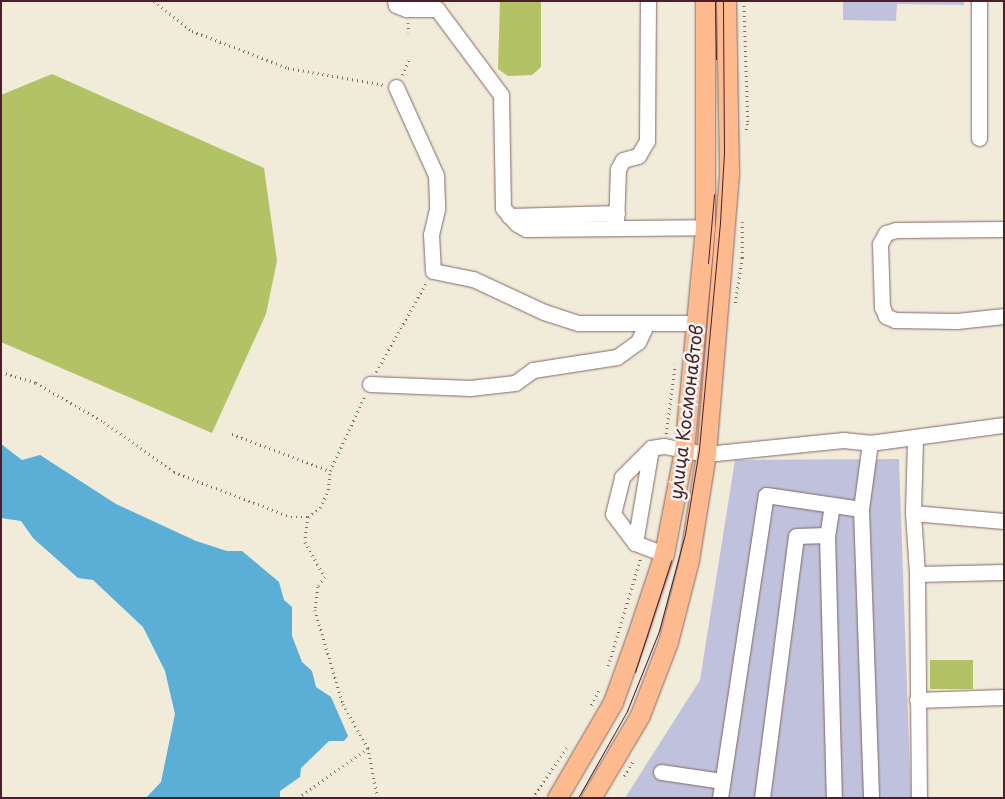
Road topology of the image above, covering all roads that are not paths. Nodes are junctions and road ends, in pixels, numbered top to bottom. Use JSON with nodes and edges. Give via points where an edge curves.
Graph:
{"nodes":[{"id":1,"x":395,"y":1,"type":"edge"},
{"id":2,"x":648,"y":1,"type":"edge"},
{"id":3,"x":705,"y":1,"type":"edge"},
{"id":4,"x":726,"y":1,"type":"edge"},
{"id":5,"x":979,"y":1,"type":"edge"},
{"id":6,"x":396,"y":87,"type":"road end"},
{"id":7,"x":979,"y":138,"type":"dead end"},
{"id":8,"x":616,"y":219,"type":"junction"},
{"id":9,"x":706,"y":227,"type":"junction"},
{"id":10,"x":1004,"y":229,"type":"edge"},
{"id":11,"x":1004,"y":316,"type":"edge"},
{"id":12,"x":647,"y":323,"type":"junction"},
{"id":13,"x":697,"y":323,"type":"junction"},
{"id":14,"x":370,"y":384,"type":"road end"},
{"id":15,"x":1004,"y":425,"type":"edge"},
{"id":16,"x":915,"y":440,"type":"junction"},
{"id":17,"x":870,"y":443,"type":"junction"},
{"id":18,"x":651,"y":448,"type":"junction"},
{"id":19,"x":684,"y":450,"type":"junction"},
{"id":20,"x":706,"y":454,"type":"junction"},
{"id":21,"x":832,"y":505,"type":"junction"},
{"id":22,"x":861,"y":509,"type":"junction"},
{"id":23,"x":913,"y":513,"type":"junction"},
{"id":24,"x":1004,"y":521,"type":"edge"},
{"id":25,"x":827,"y":535,"type":"junction"},
{"id":26,"x":635,"y":543,"type":"junction"},
{"id":27,"x":664,"y":554,"type":"junction"},
{"id":28,"x":1004,"y":572,"type":"edge"},
{"id":29,"x":917,"y":574,"type":"junction"},
{"id":30,"x":1004,"y":697,"type":"edge"},
{"id":31,"x":917,"y":700,"type":"junction"},
{"id":32,"x":661,"y":772,"type":"dead end"},
{"id":33,"x":722,"y":781,"type":"junction"},
{"id":34,"x":557,"y":798,"type":"edge"},
{"id":35,"x":591,"y":798,"type":"edge"},
{"id":36,"x":720,"y":798,"type":"edge"},
{"id":37,"x":762,"y":798,"type":"edge"},
{"id":38,"x":834,"y":798,"type":"edge"},
{"id":39,"x":871,"y":798,"type":"edge"},
{"id":40,"x":919,"y":798,"type":"edge"}],
"edges":[{"from":1,"to":8,"type":"street","via":[[396,5],[406,9],[437,9],[501,95],[503,208],[509,216],[526,228]]},
{"from":2,"to":8,"type":"street","via":[[647,141],[638,156],[623,160],[618,169]]},
{"from":3,"to":9,"type":"main road","name":"улица Космонавтов"},
{"from":4,"to":20,"type":"main road","name":"улица Космонавтов","via":[[729,172]]},
{"from":5,"to":7,"type":"street"},
{"from":6,"to":12,"type":"street","via":[[436,175],[436,209],[431,234],[433,272],[473,279],[544,312],[578,323]]},
{"from":8,"to":9,"type":"street"},
{"from":9,"to":13,"type":"main road","name":"улица Космонавтов"},
{"from":10,"to":11,"type":"street","via":[[896,230],[886,233],[880,244],[882,307],[886,316],[895,320],[957,321]]},
{"from":12,"to":13,"type":"street"},
{"from":12,"to":14,"type":"street","via":[[638,342],[617,357],[533,370],[515,383],[470,388]]},
{"from":13,"to":19,"type":"main road","name":"улица Космонавтов"},
{"from":15,"to":16,"type":"street","via":[[992,429],[962,428]]},
{"from":16,"to":17,"type":"street"},
{"from":16,"to":23,"type":"street"},
{"from":17,"to":20,"type":"street","via":[[843,440]]},
{"from":17,"to":22,"type":"street"},
{"from":18,"to":19,"type":"street","via":[[664,446]]},
{"from":18,"to":26,"type":"street"},
{"from":18,"to":26,"type":"street","via":[[622,477],[613,514]]},
{"from":19,"to":20,"type":"street"},
{"from":19,"to":27,"type":"main road","name":"улица Космонавтов"},
{"from":20,"to":35,"type":"main road","name":"улица Космонавтов","via":[[689,560],[668,642],[640,715]]},
{"from":21,"to":22,"type":"street"},
{"from":21,"to":25,"type":"street"},
{"from":21,"to":33,"type":"street","via":[[766,495]]},
{"from":22,"to":39,"type":"street"},
{"from":23,"to":24,"type":"street"},
{"from":23,"to":29,"type":"street"},
{"from":25,"to":37,"type":"street","via":[[796,536]]},
{"from":25,"to":38,"type":"street"},
{"from":26,"to":27,"type":"street"},
{"from":27,"to":34,"type":"main road","name":"улица Космонавтов","via":[[612,702]]},
{"from":28,"to":29,"type":"street"},
{"from":29,"to":31,"type":"street"},
{"from":30,"to":31,"type":"street"},
{"from":31,"to":40,"type":"street"},
{"from":32,"to":33,"type":"street"},
{"from":33,"to":36,"type":"street"}]}
